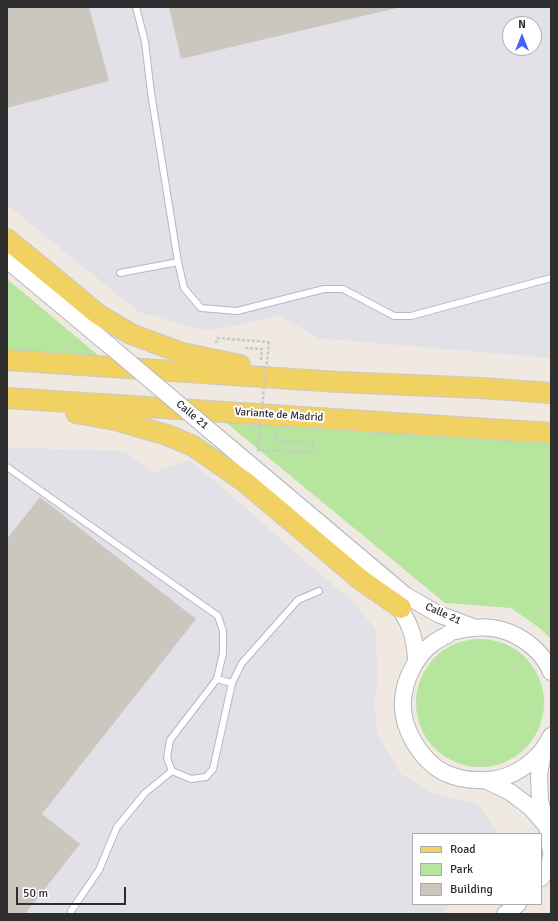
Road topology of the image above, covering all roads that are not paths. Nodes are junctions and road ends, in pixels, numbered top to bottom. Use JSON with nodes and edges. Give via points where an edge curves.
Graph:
{"nodes":[{"id":1,"x":136,"y":7,"type":"edge"},
{"id":2,"x":7,"y":239,"type":"edge"},
{"id":3,"x":7,"y":260,"type":"edge"},
{"id":4,"x":178,"y":262,"type":"junction"},
{"id":5,"x":120,"y":273,"type":"dead end"},
{"id":6,"x":551,"y":278,"type":"edge"},
{"id":7,"x":7,"y":360,"type":"edge"},
{"id":8,"x":338,"y":382,"type":"junction"},
{"id":9,"x":551,"y":393,"type":"edge"},
{"id":10,"x":7,"y":398,"type":"edge"},
{"id":11,"x":7,"y":403,"type":"edge"},
{"id":12,"x":551,"y":433,"type":"edge"},
{"id":13,"x":7,"y":467,"type":"edge"},
{"id":14,"x":376,"y":570,"type":"junction"},
{"id":15,"x":319,"y":591,"type":"dead end"},
{"id":16,"x":401,"y":608,"type":"junction"},
{"id":17,"x":473,"y":627,"type":"junction"},
{"id":18,"x":416,"y":661,"type":"junction"},
{"id":19,"x":550,"y":668,"type":"edge"},
{"id":20,"x":217,"y":679,"type":"junction"},
{"id":21,"x":232,"y":683,"type":"junction"},
{"id":22,"x":551,"y":736,"type":"edge"},
{"id":23,"x":543,"y":751,"type":"junction"},
{"id":24,"x":172,"y":771,"type":"junction"},
{"id":25,"x":487,"y":781,"type":"junction"},
{"id":26,"x":547,"y":826,"type":"junction"},
{"id":27,"x":551,"y":851,"type":"edge"},
{"id":28,"x":551,"y":856,"type":"edge"},
{"id":29,"x":542,"y":877,"type":"edge"},
{"id":30,"x":517,"y":905,"type":"edge"},
{"id":31,"x":71,"y":914,"type":"edge"},
{"id":32,"x":505,"y":914,"type":"edge"}],
"edges":[{"from":1,"to":4,"type":"lane","via":[[145,42],[150,93]]},
{"from":2,"to":8,"type":"main road","via":[[99,315],[131,334],[182,353]]},
{"from":3,"to":14,"type":"street","name":"Calle 21","bridge":true},
{"from":4,"to":5,"type":"lane"},
{"from":4,"to":6,"type":"lane","via":[[184,288],[201,308],[237,311],[324,289],[343,289],[394,316],[411,316]]},
{"from":7,"to":8,"type":"main road"},
{"from":8,"to":9,"type":"main road"},
{"from":10,"to":12,"type":"main road","name":"Variante de Madrid"},
{"from":11,"to":16,"type":"main road","via":[[115,420],[167,435],[193,446],[245,482],[361,580]]},
{"from":13,"to":20,"type":"lane","via":[[218,616],[223,631],[223,653]]},
{"from":14,"to":16,"type":"street","name":"Calle 21"},
{"from":14,"to":17,"type":"street","name":"Calle 21","via":[[418,603],[438,614]]},
{"from":15,"to":21,"type":"lane","via":[[298,600],[242,663]]},
{"from":16,"to":18,"type":"street","name":"Calle 21","via":[[413,631]]},
{"from":17,"to":18,"type":"street","via":[[451,632],[432,644]]},
{"from":17,"to":19,"type":"street","via":[[503,630],[524,640],[538,652]]},
{"from":18,"to":25,"type":"street","via":[[407,680],[403,701],[405,723],[414,743],[427,760],[445,773],[466,780]]},
{"from":20,"to":21,"type":"lane"},
{"from":20,"to":24,"type":"lane","via":[[170,740],[167,758]]},
{"from":21,"to":24,"type":"lane","via":[[213,769],[206,777],[190,779]]},
{"from":22,"to":23,"type":"street"},
{"from":23,"to":25,"type":"street","via":[[527,766],[508,776]]},
{"from":23,"to":26,"type":"street","via":[[539,776],[540,801]]},
{"from":24,"to":31,"type":"lane","via":[[145,793],[117,827],[99,870]]},
{"from":25,"to":26,"type":"street","via":[[510,792],[530,807]]},
{"from":26,"to":27,"type":"street"},
{"from":28,"to":29,"type":"street","via":[[549,868]]},
{"from":30,"to":32,"type":"street"}]}
